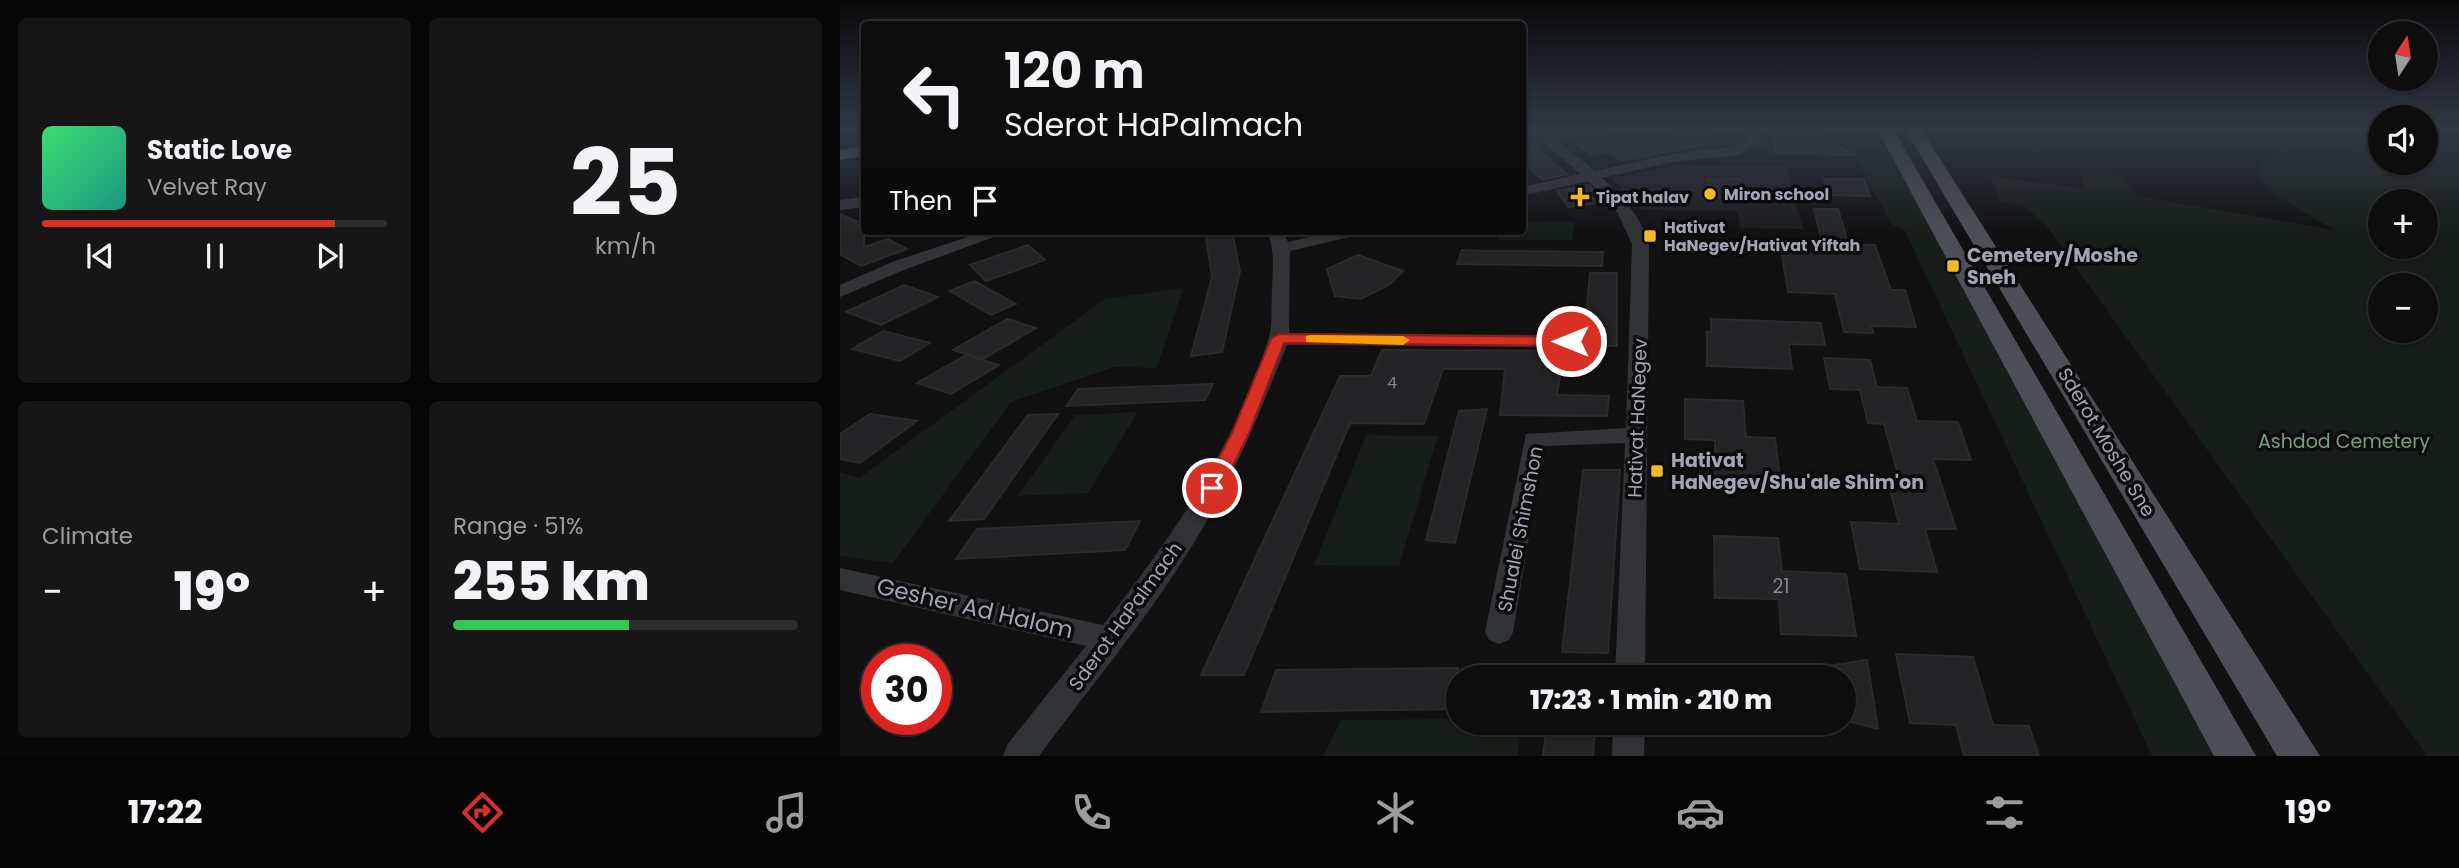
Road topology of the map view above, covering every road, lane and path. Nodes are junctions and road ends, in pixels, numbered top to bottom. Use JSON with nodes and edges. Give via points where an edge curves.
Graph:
{"nodes":[{"id":1,"x":1577,"y":164,"type":"edge"},
{"id":2,"x":1647,"y":164,"type":"edge"},
{"id":3,"x":1905,"y":164,"type":"edge"},
{"id":4,"x":1936,"y":164,"type":"edge"},
{"id":5,"x":1591,"y":176,"type":"junction"},
{"id":6,"x":1526,"y":191,"type":"edge"},
{"id":7,"x":861,"y":202,"type":"edge"},
{"id":8,"x":840,"y":205,"type":"edge"},
{"id":9,"x":972,"y":235,"type":"edge"},
{"id":10,"x":1322,"y":235,"type":"edge"},
{"id":11,"x":1279,"y":240,"type":"edge"},
{"id":12,"x":840,"y":292,"type":"edge"},
{"id":13,"x":1279,"y":339,"type":"junction"},
{"id":14,"x":1571,"y":341,"type":"dead end"},
{"id":15,"x":1635,"y":435,"type":"junction"},
{"id":16,"x":840,"y":579,"type":"edge"},
{"id":17,"x":1500,"y":632,"type":"dead end"},
{"id":18,"x":1110,"y":639,"type":"junction"},
{"id":19,"x":1630,"y":665,"type":"edge"},
{"id":20,"x":1629,"y":735,"type":"edge"},
{"id":21,"x":1019,"y":756,"type":"edge"},
{"id":22,"x":1629,"y":756,"type":"edge"},
{"id":23,"x":2236,"y":756,"type":"edge"},
{"id":24,"x":2300,"y":756,"type":"edge"}],
"edges":[{"from":1,"to":5,"type":"street","name":"Hativat HaNegev"},
{"from":2,"to":5,"type":"street"},
{"from":3,"to":23,"type":"main road","name":"Sderot Moshe Sne"},
{"from":4,"to":24,"type":"main road","name":"Sderot Moshe Sne"},
{"from":5,"to":6,"type":"street"},
{"from":5,"to":15,"type":"street","name":"Hativat HaNegev","via":[[1615,201],[1640,242]]},
{"from":7,"to":8,"type":"street"},
{"from":9,"to":12,"type":"street"},
{"from":10,"to":11,"type":"street"},
{"from":11,"to":13,"type":"street","name":"Sderot HaPalmach"},
{"from":13,"to":14,"type":"street"},
{"from":13,"to":18,"type":"street","name":"Sderot HaPalmach","via":[[1241,433],[1202,507]]},
{"from":15,"to":17,"type":"street","name":"Shualei Shimshon","via":[[1534,439]]},
{"from":15,"to":19,"type":"street","name":"Hativat HaNegev"},
{"from":16,"to":18,"type":"street","name":"Gesher Ad Halom"},
{"from":18,"to":21,"type":"street","name":"Sderot HaPalmach"},
{"from":20,"to":22,"type":"street"}]}
